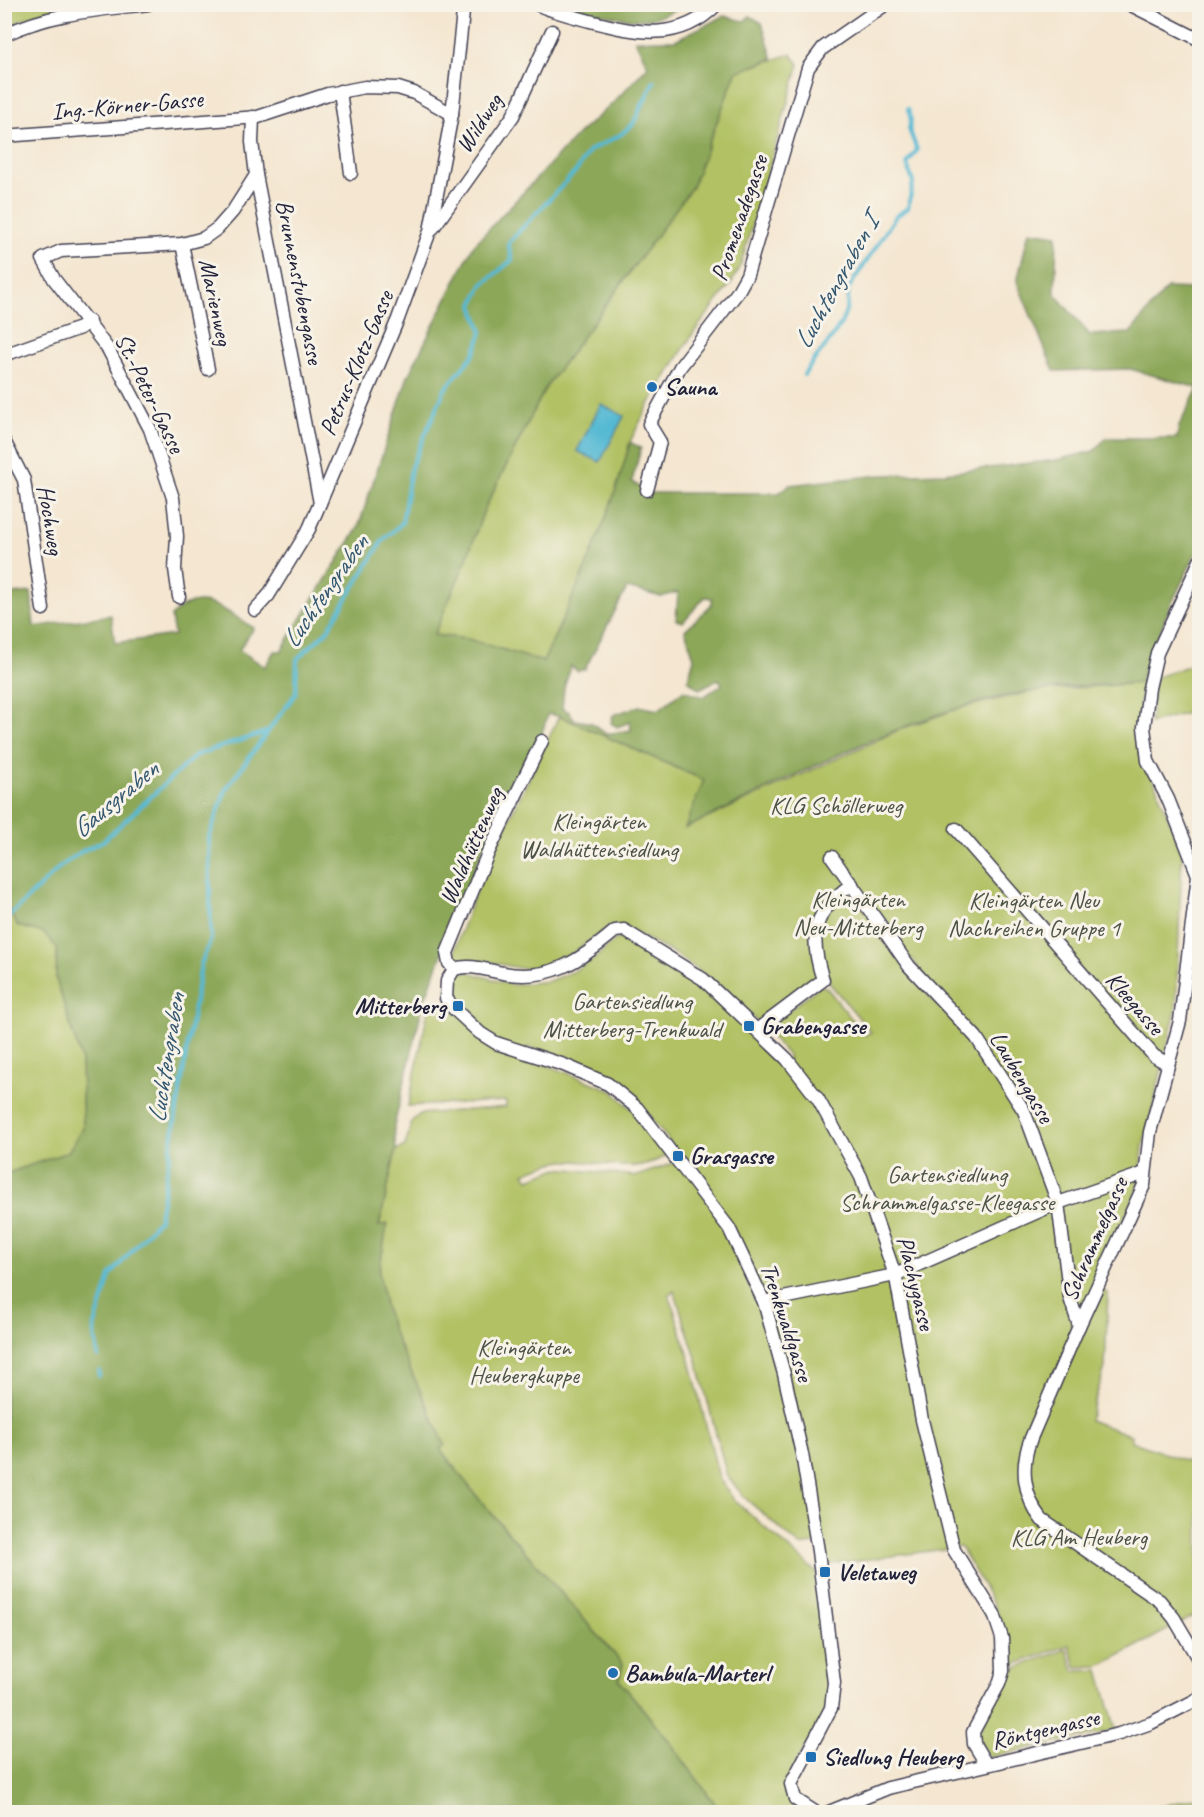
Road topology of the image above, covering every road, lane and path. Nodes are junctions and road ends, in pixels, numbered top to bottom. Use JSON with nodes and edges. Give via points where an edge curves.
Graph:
{"nodes":[{"id":1,"x":148,"y":4,"type":"edge"},
{"id":2,"x":460,"y":4,"type":"edge"},
{"id":3,"x":536,"y":4,"type":"edge"},
{"id":4,"x":717,"y":4,"type":"edge"},
{"id":5,"x":886,"y":4,"type":"edge"},
{"id":6,"x":1129,"y":4,"type":"edge"},
{"id":7,"x":552,"y":31,"type":"dead end"},
{"id":8,"x":4,"y":35,"type":"edge"},
{"id":9,"x":1200,"y":40,"type":"edge"},
{"id":10,"x":340,"y":91,"type":"junction"},
{"id":11,"x":452,"y":114,"type":"junction"},
{"id":12,"x":253,"y":117,"type":"junction"},
{"id":13,"x":4,"y":136,"type":"edge"},
{"id":14,"x":351,"y":173,"type":"dead end"},
{"id":15,"x":256,"y":175,"type":"junction"},
{"id":16,"x":430,"y":231,"type":"junction"},
{"id":17,"x":182,"y":244,"type":"junction"},
{"id":18,"x":89,"y":321,"type":"junction"},
{"id":19,"x":4,"y":355,"type":"edge"},
{"id":20,"x":208,"y":369,"type":"dead end"},
{"id":21,"x":4,"y":441,"type":"edge"},
{"id":22,"x":647,"y":490,"type":"dead end"},
{"id":23,"x":320,"y":504,"type":"junction"},
{"id":24,"x":1200,"y":561,"type":"edge"},
{"id":25,"x":179,"y":597,"type":"dead end"},
{"id":26,"x":43,"y":609,"type":"dead end"},
{"id":27,"x":255,"y":610,"type":"dead end"},
{"id":28,"x":542,"y":741,"type":"dead end"},
{"id":29,"x":956,"y":830,"type":"dead end"},
{"id":30,"x":832,"y":857,"type":"dead end"},
{"id":31,"x":852,"y":884,"type":"junction"},
{"id":32,"x":1199,"y":885,"type":"edge"},
{"id":33,"x":454,"y":969,"type":"junction"},
{"id":34,"x":758,"y":1029,"type":"junction"},
{"id":35,"x":1168,"y":1064,"type":"junction"},
{"id":36,"x":1145,"y":1173,"type":"junction"},
{"id":37,"x":1058,"y":1203,"type":"junction"},
{"id":38,"x":895,"y":1275,"type":"junction"},
{"id":39,"x":764,"y":1302,"type":"junction"},
{"id":40,"x":1079,"y":1326,"type":"junction"},
{"id":41,"x":1200,"y":1662,"type":"edge"},
{"id":42,"x":1200,"y":1698,"type":"edge"},
{"id":43,"x":986,"y":1764,"type":"junction"},
{"id":44,"x":815,"y":1812,"type":"edge"},
{"id":45,"x":829,"y":1812,"type":"edge"}],
"edges":[{"from":1,"to":8,"type":"street","via":[[64,15],[30,23]]},
{"from":2,"to":11,"type":"street","name":"Petrus-Klotz-Gasse","via":[[463,12]]},
{"from":3,"to":4,"type":"street","via":[[627,31],[655,33],[687,26]]},
{"from":5,"to":22,"type":"street","name":"Promenadegasse","via":[[823,48],[808,69],[747,274],[680,367],[649,424],[660,442]]},
{"from":6,"to":9,"type":"street"},
{"from":7,"to":16,"type":"street","name":"Wildweg","via":[[513,116]]},
{"from":10,"to":11,"type":"street","name":"Ing.-Körner-Gasse","via":[[398,88],[430,100]]},
{"from":10,"to":12,"type":"street","name":"Ing.-Körner-Gasse"},
{"from":10,"to":14,"type":"street"},
{"from":11,"to":16,"type":"street","name":"Petrus-Klotz-Gasse"},
{"from":12,"to":13,"type":"street","name":"Ing.-Körner-Gasse"},
{"from":12,"to":15,"type":"street","name":"Brunnenstubengasse"},
{"from":15,"to":17,"type":"street","via":[[218,228],[204,238]]},
{"from":15,"to":23,"type":"street","name":"Brunnenstubengasse"},
{"from":16,"to":23,"type":"street","name":"Petrus-Klotz-Gasse","via":[[398,320]]},
{"from":17,"to":18,"type":"street","name":"St.-Peter-Gasse","via":[[61,251],[43,259],[54,279]]},
{"from":17,"to":20,"type":"street","name":"Marienweg"},
{"from":18,"to":19,"type":"street","via":[[80,328]]},
{"from":18,"to":25,"type":"street","name":"St.-Peter-Gasse","via":[[128,384],[162,461],[177,521],[175,569]]},
{"from":21,"to":26,"type":"street","name":"Hochweg","via":[[24,480]]},
{"from":23,"to":27,"type":"street","name":"Petrus-Klotz-Gasse","via":[[268,596]]},
{"from":24,"to":32,"type":"street","name":"Schrammelgasse","via":[[1157,653],[1145,716],[1145,751],[1188,848]]},
{"from":28,"to":33,"type":"street","name":"Waldhüttenweg","via":[[488,853],[447,953],[448,963]]},
{"from":29,"to":35,"type":"street","name":"Kleegasse","via":[[1154,1056]]},
{"from":30,"to":31,"type":"street","name":"Laubengasse"},
{"from":31,"to":34,"type":"street","via":[[824,907],[817,926],[816,959],[823,980]]},
{"from":31,"to":37,"type":"street","name":"Laubengasse","via":[[916,975],[976,1037],[1001,1073],[1024,1111]]},
{"from":32,"to":35,"type":"street","name":"Schrammelgasse","via":[[1191,920],[1180,1021]]},
{"from":33,"to":34,"type":"street","name":"Plachygasse","via":[[466,966],[543,975],[561,970],[615,931],[624,930],[704,980]]},
{"from":33,"to":39,"type":"street","name":"Trenkwaldgasse","via":[[447,981],[446,998],[480,1033],[496,1043],[608,1084],[637,1108],[729,1228]]},
{"from":34,"to":38,"type":"street","name":"Plachygasse","via":[[804,1079],[829,1117],[861,1177]]},
{"from":35,"to":36,"type":"street","name":"Schrammelgasse","via":[[1150,1132]]},
{"from":36,"to":37,"type":"street"},
{"from":36,"to":40,"type":"street","name":"Schrammelgasse","via":[[1144,1185]]},
{"from":37,"to":38,"type":"street"},
{"from":37,"to":40,"type":"street","name":"Laubengasse","via":[[1070,1298]]},
{"from":38,"to":39,"type":"street"},
{"from":38,"to":43,"type":"street","name":"Plachygasse","via":[[921,1420],[954,1550],[994,1614],[1002,1638],[1003,1671],[999,1684],[973,1732],[974,1744]]},
{"from":39,"to":44,"type":"street","name":"Trenkwaldgasse","via":[[802,1454],[834,1683],[831,1708],[790,1784],[795,1799]]},
{"from":40,"to":41,"type":"street","name":"Schrammelgasse","via":[[1027,1451],[1025,1483],[1030,1504],[1048,1525],[1160,1601]]},
{"from":42,"to":43,"type":"street","name":"Röntgengasse","via":[[1119,1734]]},
{"from":43,"to":45,"type":"street","name":"Röntgengasse","via":[[888,1788]]}]}
